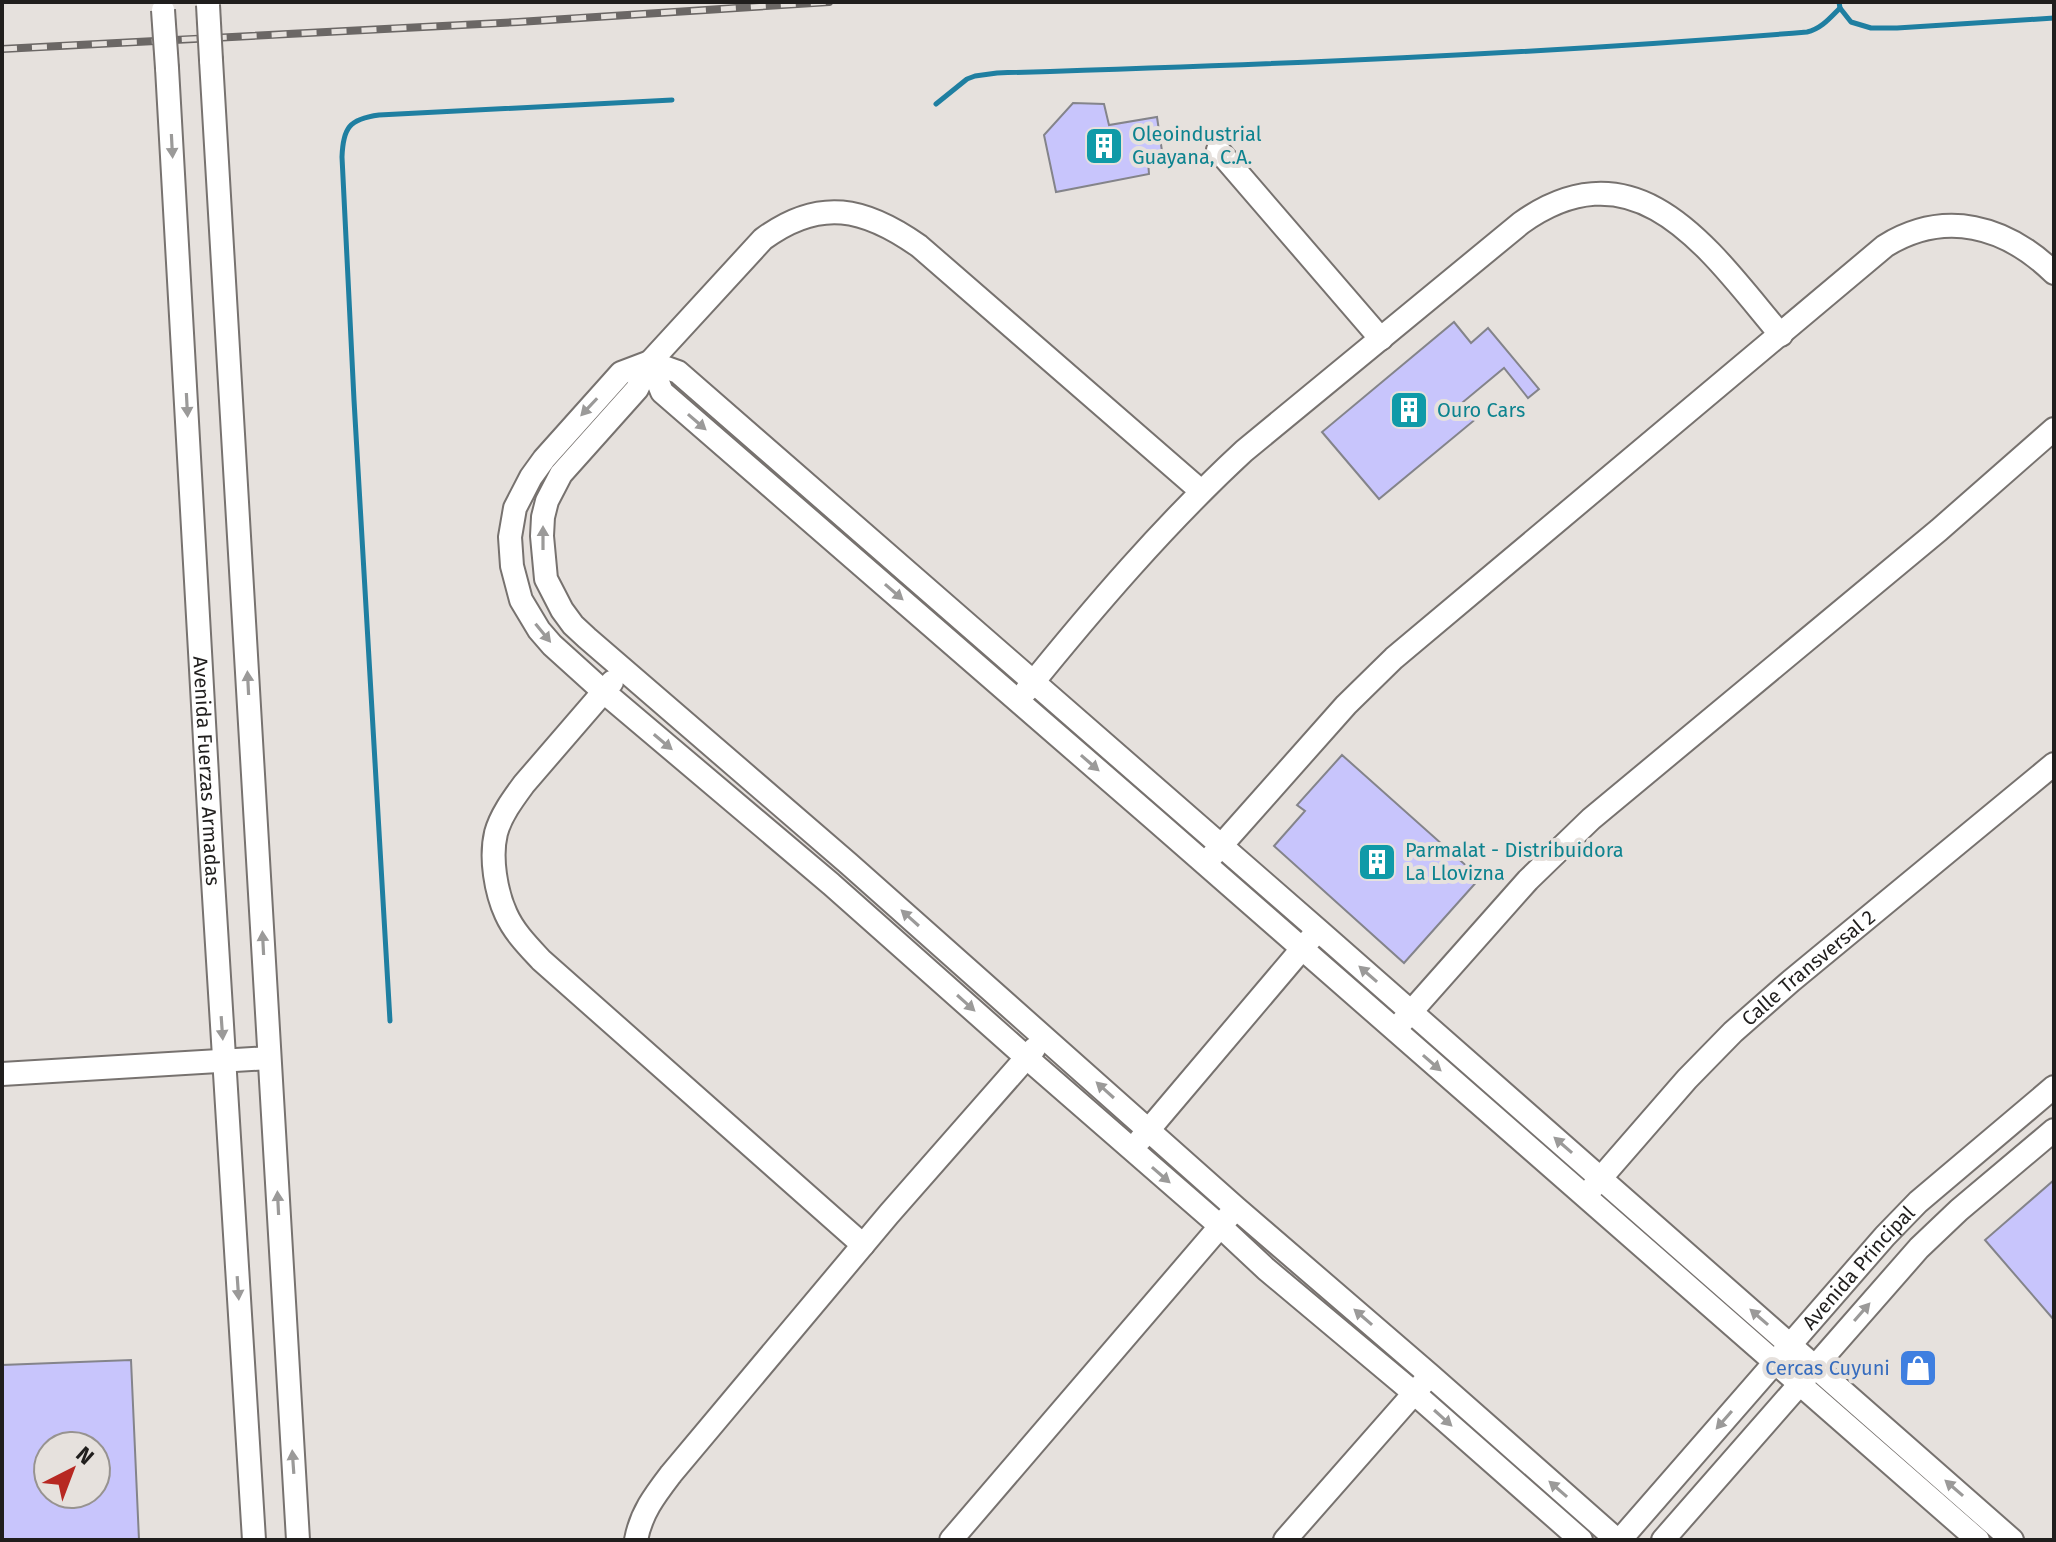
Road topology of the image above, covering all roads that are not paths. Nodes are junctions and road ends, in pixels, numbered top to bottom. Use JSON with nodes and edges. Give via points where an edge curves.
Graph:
{"nodes":[{"id":1,"x":208,"y":3,"type":"edge"},
{"id":2,"x":163,"y":6,"type":"edge"},
{"id":3,"x":1218,"y":150,"type":"dead end"},
{"id":4,"x":2054,"y":273,"type":"edge"},
{"id":5,"x":1781,"y":335,"type":"junction"},
{"id":6,"x":1381,"y":339,"type":"junction"},
{"id":7,"x":650,"y":362,"type":"junction"},
{"id":8,"x":2054,"y":429,"type":"edge"},
{"id":9,"x":544,"y":459,"type":"junction"},
{"id":10,"x":561,"y":474,"type":"junction"},
{"id":11,"x":1201,"y":491,"type":"junction"},
{"id":12,"x":624,"y":669,"type":"junction"},
{"id":13,"x":1033,"y":682,"type":"junction"},
{"id":14,"x":604,"y":692,"type":"junction"},
{"id":15,"x":1018,"y":700,"type":"junction"},
{"id":16,"x":2054,"y":764,"type":"edge"},
{"id":17,"x":1221,"y":845,"type":"junction"},
{"id":18,"x":1205,"y":863,"type":"junction"},
{"id":19,"x":849,"y":864,"type":"junction"},
{"id":20,"x":831,"y":884,"type":"junction"},
{"id":21,"x":1318,"y":930,"type":"junction"},
{"id":22,"x":1302,"y":949,"type":"junction"},
{"id":23,"x":1411,"y":1012,"type":"junction"},
{"id":24,"x":1395,"y":1031,"type":"junction"},
{"id":25,"x":1043,"y":1037,"type":"junction"},
{"id":26,"x":269,"y":1058,"type":"junction"},
{"id":27,"x":1027,"y":1058,"type":"junction"},
{"id":28,"x":224,"y":1060,"type":"junction"},
{"id":29,"x":2,"y":1074,"type":"edge"},
{"id":30,"x":2054,"y":1087,"type":"edge"},
{"id":31,"x":2017,"y":1118,"type":"junction"},
{"id":32,"x":1149,"y":1129,"type":"junction"},
{"id":33,"x":2046,"y":1137,"type":"edge"},
{"id":34,"x":1131,"y":1150,"type":"junction"},
{"id":35,"x":1953,"y":1172,"type":"junction"},
{"id":36,"x":1601,"y":1178,"type":"junction"},
{"id":37,"x":1585,"y":1196,"type":"junction"},
{"id":38,"x":1975,"y":1197,"type":"junction"},
{"id":39,"x":1236,"y":1208,"type":"junction"},
{"id":40,"x":1220,"y":1226,"type":"junction"},
{"id":41,"x":863,"y":1245,"type":"junction"},
{"id":42,"x":1782,"y":1352,"type":"junction"},
{"id":43,"x":1807,"y":1374,"type":"junction"},
{"id":44,"x":1430,"y":1375,"type":"junction"},
{"id":45,"x":1414,"y":1393,"type":"junction"},
{"id":46,"x":254,"y":1540,"type":"edge"},
{"id":47,"x":298,"y":1540,"type":"edge"},
{"id":48,"x":636,"y":1540,"type":"edge"},
{"id":49,"x":951,"y":1540,"type":"edge"},
{"id":50,"x":1285,"y":1540,"type":"edge"},
{"id":51,"x":1581,"y":1540,"type":"edge"},
{"id":52,"x":1619,"y":1540,"type":"edge"},
{"id":53,"x":1663,"y":1540,"type":"edge"},
{"id":54,"x":1978,"y":1540,"type":"edge"},
{"id":55,"x":2012,"y":1540,"type":"edge"}],
"edges":[{"from":26,"to":1,"type":"street","one_way":true,"bridge":true},
{"from":2,"to":28,"type":"street","name":"Avenida Fuerzas Armadas","one_way":true,"bridge":true},
{"from":3,"to":6,"type":"street"},
{"from":4,"to":5,"type":"street","via":[[1996,234],[1964,226],[1930,227],[1885,246]]},
{"from":5,"to":6,"type":"street","via":[[1710,251],[1670,215],[1623,196],[1600,194],[1558,200],[1541,209]]},
{"from":5,"to":17,"type":"street","via":[[1394,658]]},
{"from":6,"to":11,"type":"street"},
{"from":7,"to":9,"type":"street","one_way":true,"via":[[621,373]]},
{"from":7,"to":10,"type":"street","via":[[637,389]]},
{"from":7,"to":11,"type":"street","via":[[763,239],[813,214],[848,212],[885,224],[919,246]]},
{"from":7,"to":13,"type":"street","via":[[678,372]]},
{"from":7,"to":15,"type":"street","one_way":true,"via":[[662,392]]},
{"from":8,"to":23,"type":"street","via":[[1591,819],[1528,880]]},
{"from":9,"to":10,"type":"street"},
{"from":9,"to":14,"type":"street","one_way":true,"via":[[515,508],[510,551],[515,582],[539,630]]},
{"from":12,"to":10,"type":"street","one_way":true,"via":[[573,625],[546,579],[543,517]]},
{"from":11,"to":13,"type":"street"},
{"from":12,"to":14,"type":"street"},
{"from":12,"to":19,"type":"street"},
{"from":13,"to":15,"type":"street"},
{"from":13,"to":17,"type":"street"},
{"from":14,"to":20,"type":"street","one_way":true},
{"from":14,"to":41,"type":"street","via":[[524,784],[502,818],[494,852],[506,913],[541,960]]},
{"from":15,"to":18,"type":"street","one_way":true},
{"from":16,"to":36,"type":"street","name":"Calle Transversal 2","via":[[1733,1032]]},
{"from":17,"to":18,"type":"street"},
{"from":17,"to":21,"type":"street"},
{"from":18,"to":22,"type":"street"},
{"from":19,"to":20,"type":"street"},
{"from":25,"to":19,"type":"street","one_way":true},
{"from":20,"to":27,"type":"street","one_way":true},
{"from":21,"to":22,"type":"street"},
{"from":23,"to":21,"type":"street","one_way":true},
{"from":22,"to":24,"type":"street"},
{"from":22,"to":32,"type":"street"},
{"from":23,"to":24,"type":"street"},
{"from":36,"to":23,"type":"street","one_way":true},
{"from":24,"to":37,"type":"street","one_way":true},
{"from":25,"to":27,"type":"street"},
{"from":32,"to":25,"type":"street","one_way":true},
{"from":26,"to":28,"type":"street"},
{"from":47,"to":26,"type":"street","one_way":true},
{"from":27,"to":34,"type":"street"},
{"from":27,"to":41,"type":"street"},
{"from":28,"to":29,"type":"street"},
{"from":28,"to":46,"type":"street","name":"Avenida Fuerzas Armadas","one_way":true},
{"from":30,"to":31,"type":"street","name":"Avenida Principal"},
{"from":31,"to":33,"type":"street"},
{"from":31,"to":35,"type":"street","name":"Avenida Principal"},
{"from":32,"to":34,"type":"street"},
{"from":32,"to":39,"type":"street"},
{"from":33,"to":38,"type":"street","name":"Avenida Principal"},
{"from":34,"to":40,"type":"street","one_way":true},
{"from":35,"to":38,"type":"street"},
{"from":35,"to":42,"type":"street","name":"Avenida Principal","via":[[1885,1236]]},
{"from":36,"to":37,"type":"street","name":"Calle Transversal 2"},
{"from":42,"to":36,"type":"street","one_way":true},
{"from":37,"to":42,"type":"street"},
{"from":43,"to":38,"type":"street","name":"Avenida Principal","one_way":true,"via":[[1919,1248]]},
{"from":39,"to":40,"type":"street"},
{"from":44,"to":39,"type":"street","one_way":true},
{"from":40,"to":45,"type":"street"},
{"from":40,"to":49,"type":"street"},
{"from":41,"to":48,"type":"street","via":[[671,1474],[644,1512]]},
{"from":42,"to":43,"type":"street"},
{"from":42,"to":52,"type":"street","name":"Avenida Principal","one_way":true},
{"from":43,"to":53,"type":"street","name":"Avenida Principal"},
{"from":43,"to":54,"type":"street"},
{"from":55,"to":43,"type":"street","one_way":true},
{"from":44,"to":45,"type":"street"},
{"from":52,"to":44,"type":"street","one_way":true},
{"from":45,"to":50,"type":"street"},
{"from":45,"to":51,"type":"street","one_way":true}]}
